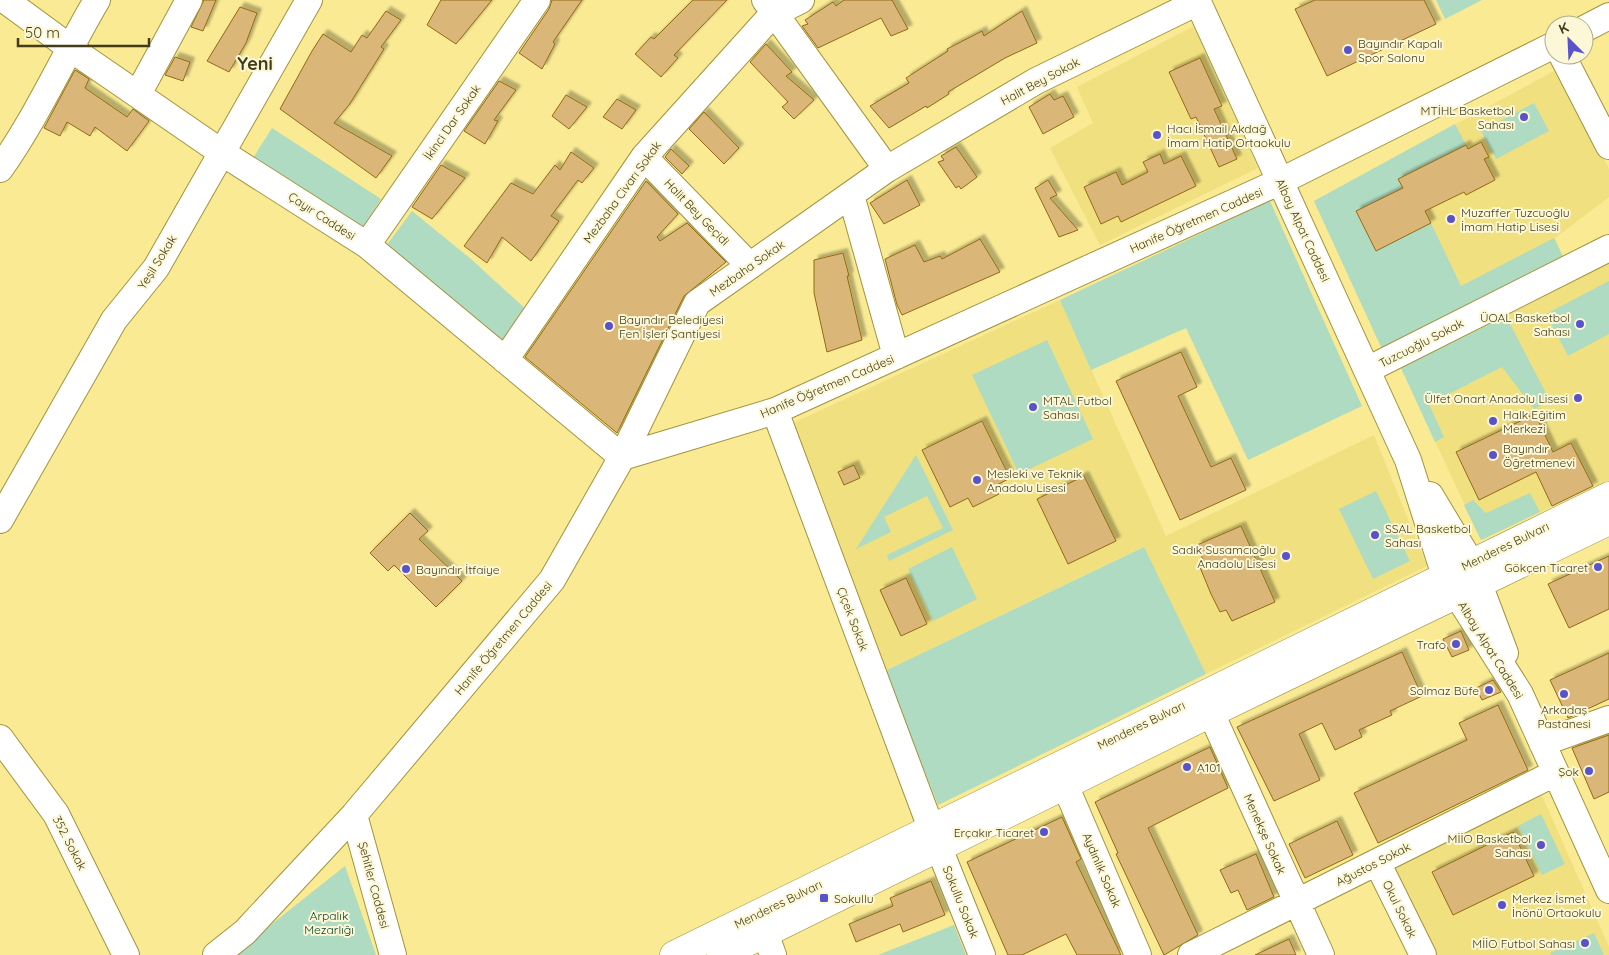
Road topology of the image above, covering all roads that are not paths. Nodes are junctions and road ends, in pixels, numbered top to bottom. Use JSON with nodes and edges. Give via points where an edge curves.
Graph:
{"nodes":[{"id":1,"x":5,"y":0,"type":"edge"},
{"id":2,"x":97,"y":0,"type":"edge"},
{"id":3,"x":189,"y":0,"type":"edge"},
{"id":4,"x":309,"y":0,"type":"edge"},
{"id":5,"x":538,"y":0,"type":"edge"},
{"id":6,"x":801,"y":0,"type":"edge"},
{"id":7,"x":1198,"y":1,"type":"edge"},
{"id":8,"x":768,"y":7,"type":"edge"},
{"id":9,"x":1609,"y":16,"type":"edge"},
{"id":10,"x":1594,"y":24,"type":"edge"},
{"id":11,"x":69,"y":47,"type":"junction"},
{"id":12,"x":1544,"y":51,"type":"edge"},
{"id":13,"x":1567,"y":65,"type":"edge"},
{"id":14,"x":138,"y":94,"type":"junction"},
{"id":15,"x":1609,"y":146,"type":"edge"},
{"id":16,"x":221,"y":152,"type":"junction"},
{"id":17,"x":644,"y":157,"type":"junction"},
{"id":18,"x":0,"y":169,"type":"edge"},
{"id":19,"x":888,"y":169,"type":"junction"},
{"id":20,"x":1281,"y":182,"type":"junction"},
{"id":21,"x":851,"y":195,"type":"junction"},
{"id":22,"x":367,"y":245,"type":"junction"},
{"id":23,"x":1609,"y":248,"type":"edge"},
{"id":24,"x":750,"y":266,"type":"junction"},
{"id":25,"x":896,"y":356,"type":"junction"},
{"id":26,"x":505,"y":360,"type":"junction"},
{"id":27,"x":1368,"y":370,"type":"junction"},
{"id":28,"x":775,"y":411,"type":"junction"},
{"id":29,"x":622,"y":457,"type":"junction"},
{"id":30,"x":1408,"y":460,"type":"junction"},
{"id":31,"x":1609,"y":496,"type":"edge"},
{"id":32,"x":0,"y":520,"type":"edge"},
{"id":33,"x":1609,"y":521,"type":"edge"},
{"id":34,"x":1476,"y":573,"type":"junction"},
{"id":35,"x":1450,"y":585,"type":"junction"},
{"id":36,"x":1520,"y":694,"type":"junction"},
{"id":37,"x":1210,"y":713,"type":"junction"},
{"id":38,"x":1609,"y":718,"type":"edge"},
{"id":39,"x":0,"y":738,"type":"edge"},
{"id":40,"x":1542,"y":743,"type":"junction"},
{"id":41,"x":1555,"y":773,"type":"junction"},
{"id":42,"x":1065,"y":785,"type":"junction"},
{"id":43,"x":354,"y":815,"type":"junction"},
{"id":44,"x":935,"y":838,"type":"junction"},
{"id":45,"x":1377,"y":862,"type":"junction"},
{"id":46,"x":1609,"y":890,"type":"edge"},
{"id":47,"x":1296,"y":903,"type":"junction"},
{"id":48,"x":769,"y":944,"type":"edge"},
{"id":49,"x":126,"y":955,"type":"edge"},
{"id":50,"x":216,"y":955,"type":"edge"},
{"id":51,"x":393,"y":955,"type":"edge"},
{"id":52,"x":674,"y":955,"type":"edge"},
{"id":53,"x":721,"y":955,"type":"edge"},
{"id":54,"x":982,"y":955,"type":"edge"},
{"id":55,"x":1138,"y":955,"type":"edge"},
{"id":56,"x":1192,"y":955,"type":"edge"},
{"id":57,"x":1321,"y":955,"type":"edge"},
{"id":58,"x":1423,"y":955,"type":"edge"}],
"edges":[{"from":1,"to":11,"type":"street","name":"Çayır Caddesi"},
{"from":2,"to":11,"type":"street"},
{"from":3,"to":14,"type":"street"},
{"from":4,"to":16,"type":"street","name":"Yeşil Sokak"},
{"from":5,"to":22,"type":"street","name":"İkinci Dar Sokak"},
{"from":6,"to":8,"type":"street"},
{"from":7,"to":19,"type":"street","name":"Halit Bey Sokak","via":[[1036,81]]},
{"from":7,"to":20,"type":"street","name":"Albay Alpat Caddesi"},
{"from":8,"to":17,"type":"street","name":"Mezbaha Civarı Sokak"},
{"from":8,"to":19,"type":"street"},
{"from":9,"to":10,"type":"street"},
{"from":11,"to":14,"type":"street","name":"Çayır Caddesi"},
{"from":11,"to":18,"type":"street","via":[[40,108]]},
{"from":12,"to":20,"type":"street","name":"Hanife Öğretmen Caddesi"},
{"from":13,"to":15,"type":"street"},
{"from":14,"to":16,"type":"street","name":"Çayır Caddesi"},
{"from":16,"to":22,"type":"street","name":"Çayır Caddesi"},
{"from":16,"to":32,"type":"street","name":"Yeşil Sokak","via":[[156,268],[114,320]]},
{"from":17,"to":24,"type":"street","name":"Halit Bey Geçidi"},
{"from":17,"to":26,"type":"street","name":"Mezbaha Civarı Sokak"},
{"from":19,"to":21,"type":"street","name":"Mezbaha Sokak"},
{"from":20,"to":25,"type":"street","name":"Hanife Öğretmen Caddesi"},
{"from":20,"to":27,"type":"street","name":"Albay Alpat Caddesi"},
{"from":21,"to":24,"type":"street","name":"Mezbaha Sokak"},
{"from":21,"to":25,"type":"street"},
{"from":22,"to":26,"type":"street","name":"Çayır Caddesi"},
{"from":23,"to":27,"type":"street","name":"Tuzcuoğlu Sokak"},
{"from":24,"to":29,"type":"street","name":"Mezbaha Sokak","via":[[697,304]]},
{"from":25,"to":28,"type":"street","name":"Hanife Öğretmen Caddesi"},
{"from":26,"to":29,"type":"street","name":"Çayır Caddesi"},
{"from":27,"to":30,"type":"street","name":"Albay Alpat Caddesi"},
{"from":28,"to":29,"type":"street","name":"Hanife Öğretmen Caddesi"},
{"from":28,"to":44,"type":"street","name":"Çiçek Sokak"},
{"from":29,"to":43,"type":"street","name":"Hanife Öğretmen Caddesi","via":[[552,580]]},
{"from":30,"to":34,"type":"street","name":"Albay Alpat Caddesi"},
{"from":30,"to":35,"type":"street","name":"Albay Alpat Caddesi"},
{"from":31,"to":34,"type":"main road","name":"Menderes Bulvarı"},
{"from":33,"to":34,"type":"main road","name":"Menderes Bulvarı"},
{"from":34,"to":35,"type":"main road","name":"Menderes Bulvarı"},
{"from":34,"to":36,"type":"street","name":"Albay Alpat Caddesi"},
{"from":35,"to":36,"type":"street","name":"Albay Alpat Caddesi"},
{"from":35,"to":37,"type":"main road","name":"Menderes Bulvarı"},
{"from":35,"to":44,"type":"main road","name":"Menderes Bulvarı"},
{"from":36,"to":40,"type":"street","name":"Albay Alpat Caddesi"},
{"from":37,"to":42,"type":"main road","name":"Menderes Bulvarı"},
{"from":37,"to":47,"type":"street","name":"Menekşe Sokak"},
{"from":38,"to":40,"type":"street"},
{"from":39,"to":49,"type":"street","name":"352. Sokak","via":[[56,814]]},
{"from":40,"to":41,"type":"street","name":"Albay Alpat Caddesi"},
{"from":41,"to":45,"type":"street","name":"Ağustos Sokak"},
{"from":41,"to":46,"type":"street","name":"Albay Alpat Caddesi"},
{"from":42,"to":44,"type":"main road","name":"Menderes Bulvarı"},
{"from":42,"to":55,"type":"street","name":"Aydınlık Sokak"},
{"from":43,"to":50,"type":"street","name":"Hanife Öğretmen Caddesi","via":[[245,932]]},
{"from":43,"to":51,"type":"street","name":"Şehitler Caddesi"},
{"from":44,"to":48,"type":"main road","name":"Menderes Bulvarı"},
{"from":44,"to":52,"type":"main road","name":"Menderes Bulvarı"},
{"from":44,"to":54,"type":"street","name":"Sokullu Sokak"},
{"from":45,"to":47,"type":"street","name":"Ağustos Sokak"},
{"from":45,"to":58,"type":"street","name":"Okul Sokak"},
{"from":47,"to":56,"type":"street","name":"Ağustos Sokak"},
{"from":47,"to":57,"type":"street","name":"Menekşe Sokak"},
{"from":48,"to":53,"type":"main road","name":"Menderes Bulvarı"}]}
